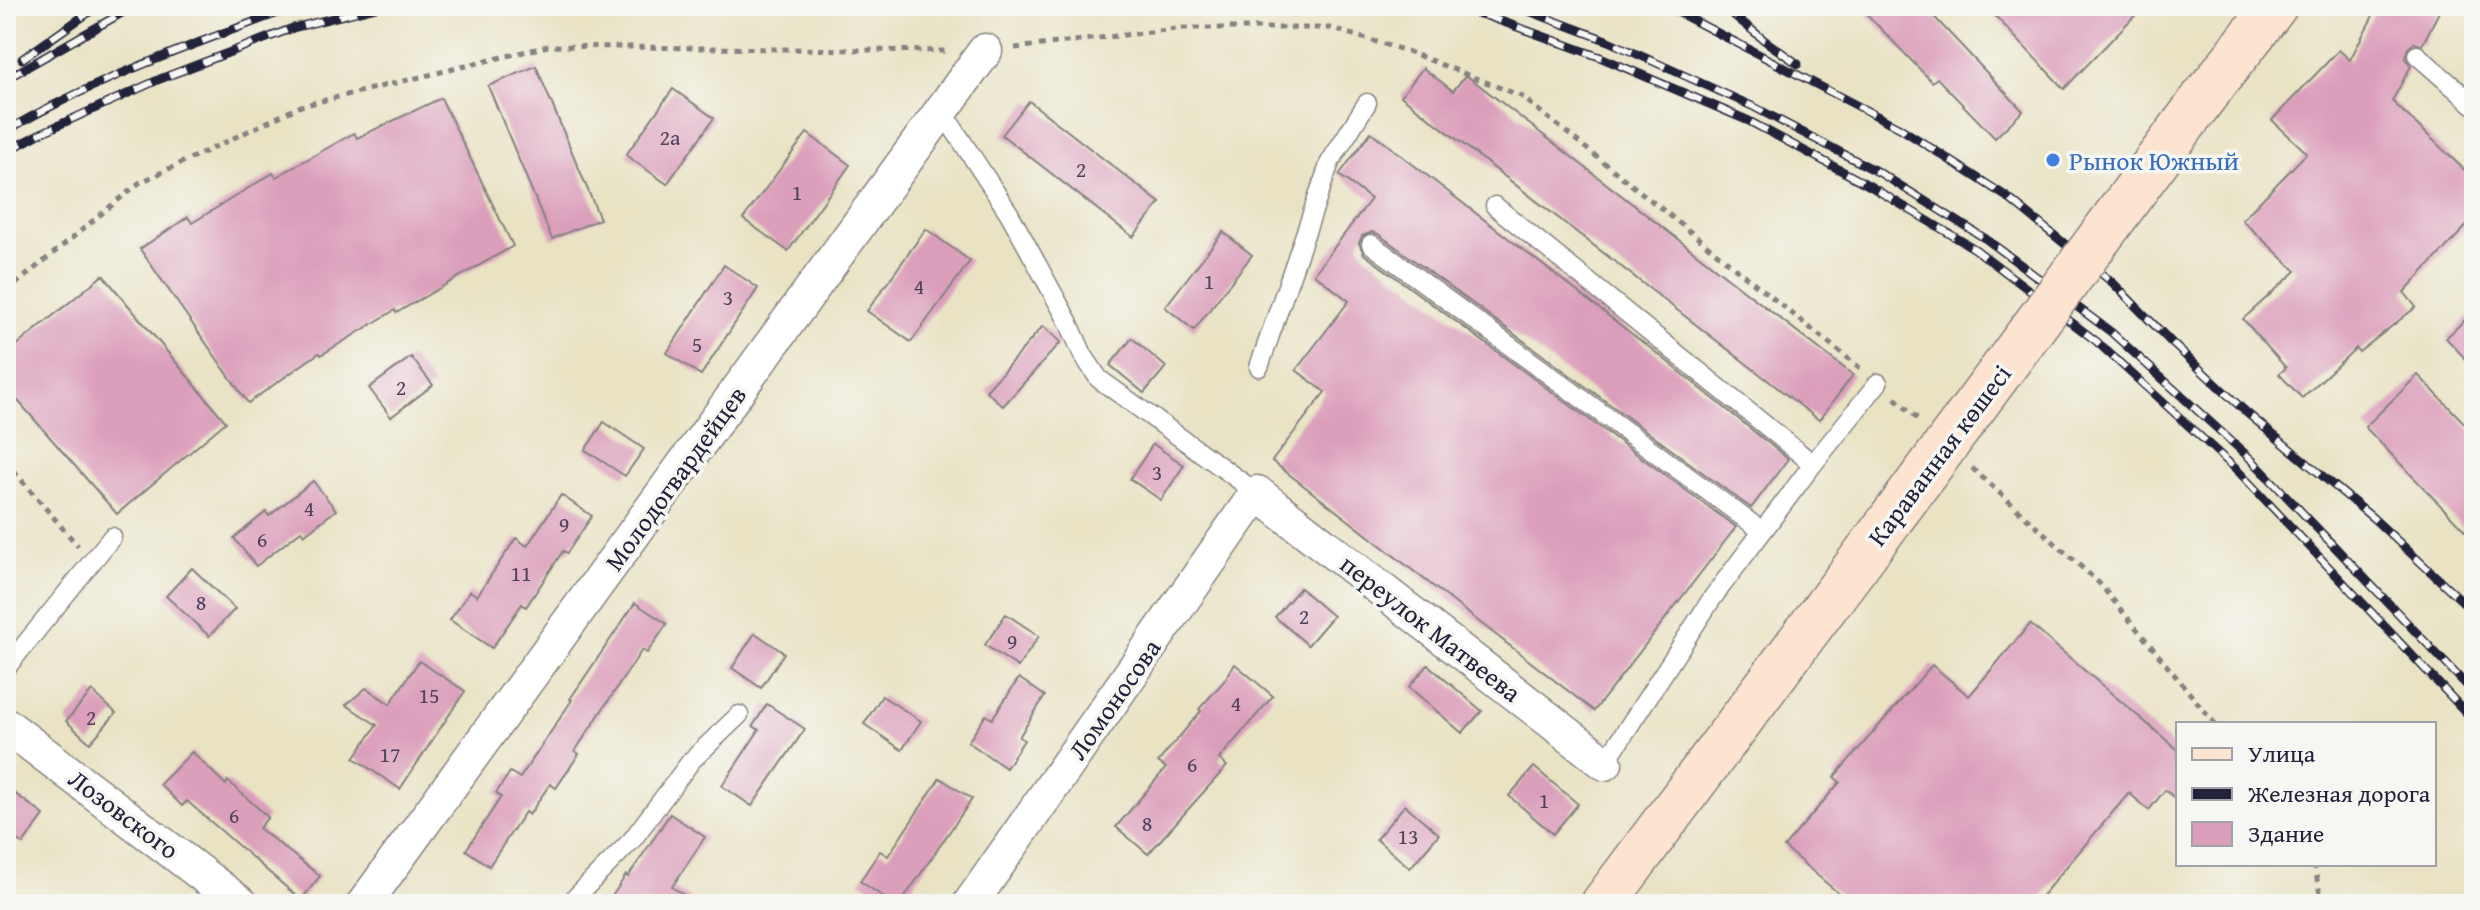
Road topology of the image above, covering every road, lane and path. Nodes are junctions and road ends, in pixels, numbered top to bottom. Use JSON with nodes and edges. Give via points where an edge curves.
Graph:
{"nodes":[{"id":1,"x":2275,"y":6,"type":"edge"},
{"id":2,"x":985,"y":51,"type":"junction"},
{"id":3,"x":2417,"y":55,"type":"dead end"},
{"id":4,"x":1367,"y":103,"type":"dead end"},
{"id":5,"x":2474,"y":105,"type":"edge"},
{"id":6,"x":942,"y":111,"type":"junction"},
{"id":7,"x":1495,"y":206,"type":"dead end"},
{"id":8,"x":1371,"y":244,"type":"dead end"},
{"id":9,"x":6,"y":292,"type":"edge"},
{"id":10,"x":1259,"y":367,"type":"dead end"},
{"id":11,"x":1878,"y":383,"type":"junction"},
{"id":12,"x":1925,"y":425,"type":"dead end"},
{"id":13,"x":6,"y":462,"type":"edge"},
{"id":14,"x":1813,"y":464,"type":"junction"},
{"id":15,"x":1971,"y":467,"type":"dead end"},
{"id":16,"x":1257,"y":493,"type":"junction"},
{"id":17,"x":1762,"y":531,"type":"junction"},
{"id":18,"x":112,"y":537,"type":"dead end"},
{"id":19,"x":91,"y":562,"type":"junction"},
{"id":20,"x":6,"y":668,"type":"edge"},
{"id":21,"x":739,"y":715,"type":"dead end"},
{"id":22,"x":2213,"y":722,"type":"edge"},
{"id":23,"x":6,"y":725,"type":"edge"},
{"id":24,"x":1605,"y":763,"type":"joint"},
{"id":25,"x":2314,"y":866,"type":"edge"},
{"id":26,"x":241,"y":904,"type":"edge"},
{"id":27,"x":364,"y":904,"type":"edge"},
{"id":28,"x":569,"y":904,"type":"edge"},
{"id":29,"x":970,"y":904,"type":"edge"},
{"id":30,"x":1603,"y":904,"type":"edge"},
{"id":31,"x":2322,"y":904,"type":"edge"}],
"edges":[{"from":1,"to":30,"type":"main road","name":"Караванная көшесі","bridge":true},
{"from":2,"to":6,"type":"street","name":"Молодогвардейцев"},
{"from":2,"to":9,"type":"path","via":[[548,46],[301,106],[139,183]]},
{"from":2,"to":11,"type":"path","via":[[1184,28],[1330,28],[1407,51],[1521,96]]},
{"from":3,"to":5,"type":"lane"},
{"from":4,"to":10,"type":"lane","via":[[1330,162]]},
{"from":6,"to":16,"type":"lane","via":[[1009,213],[1099,379]]},
{"from":6,"to":27,"type":"street","name":"Молодогвардейцев"},
{"from":7,"to":14,"type":"lane"},
{"from":8,"to":17,"type":"lane"},
{"from":11,"to":12,"type":"path"},
{"from":11,"to":14,"type":"lane"},
{"from":13,"to":19,"type":"path"},
{"from":14,"to":17,"type":"lane"},
{"from":15,"to":22,"type":"path","via":[[2099,583]]},
{"from":16,"to":24,"type":"street","name":"переулок Матвеева"},
{"from":16,"to":29,"type":"street","name":"Ломоносова"},
{"from":17,"to":24,"type":"lane"},
{"from":18,"to":19,"type":"lane"},
{"from":19,"to":20,"type":"lane"},
{"from":21,"to":28,"type":"lane","via":[[691,761],[632,840]]},
{"from":23,"to":26,"type":"street","name":"Лозовского"},
{"from":25,"to":31,"type":"path"}]}
